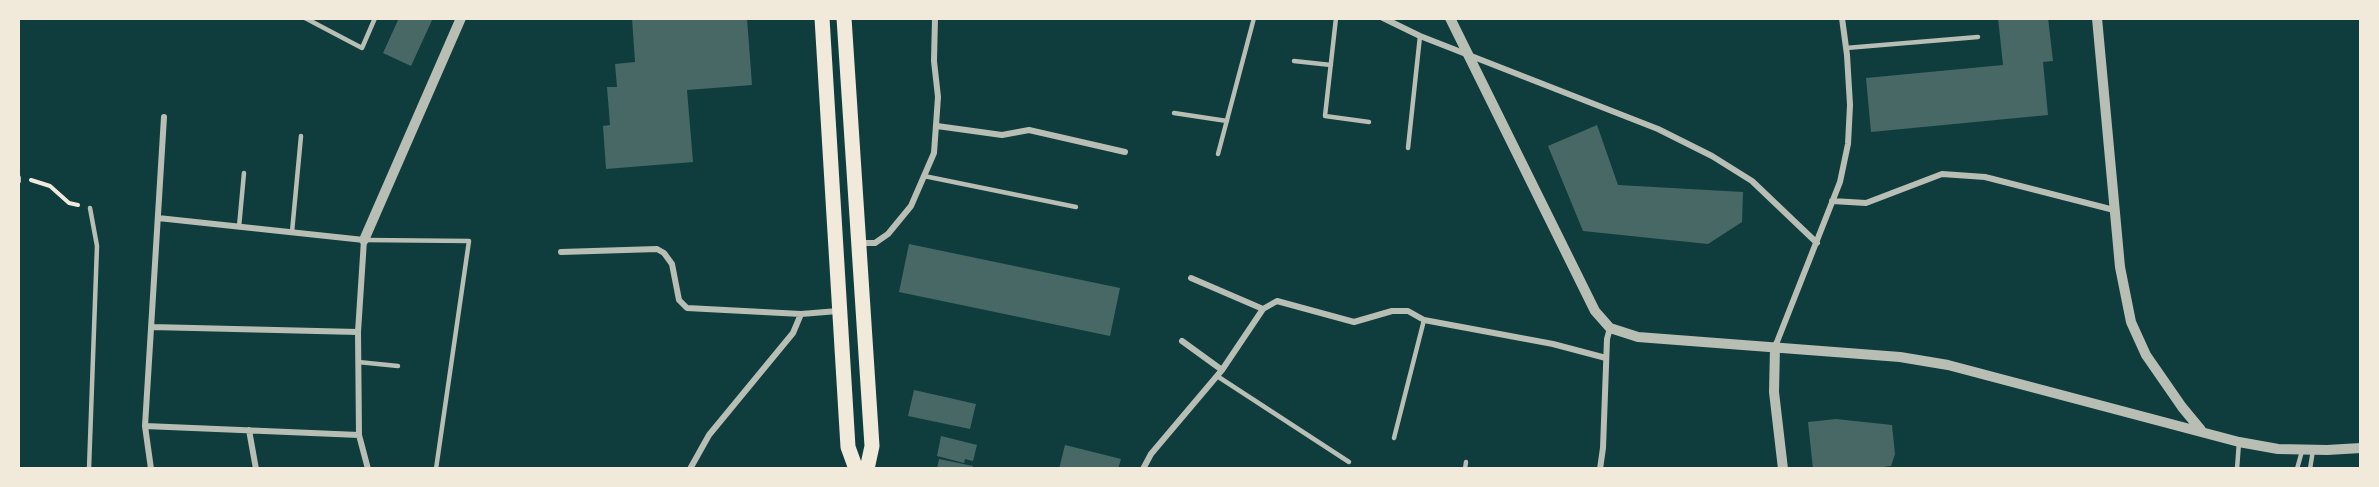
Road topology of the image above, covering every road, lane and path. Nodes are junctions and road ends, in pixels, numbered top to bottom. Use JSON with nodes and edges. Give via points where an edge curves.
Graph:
{"nodes":[{"id":1,"x":305,"y":18,"type":"edge"},
{"id":2,"x":375,"y":18,"type":"edge"},
{"id":3,"x":461,"y":18,"type":"edge"},
{"id":4,"x":822,"y":18,"type":"edge"},
{"id":5,"x":844,"y":18,"type":"edge"},
{"id":6,"x":935,"y":18,"type":"edge"},
{"id":7,"x":1254,"y":18,"type":"edge"},
{"id":8,"x":1336,"y":18,"type":"edge"},
{"id":9,"x":1383,"y":18,"type":"edge"},
{"id":10,"x":1450,"y":18,"type":"edge"},
{"id":11,"x":1842,"y":18,"type":"edge"},
{"id":12,"x":2097,"y":18,"type":"edge"},
{"id":13,"x":1420,"y":36,"type":"junction"},
{"id":14,"x":1978,"y":37,"type":"dead end"},
{"id":15,"x":1846,"y":48,"type":"junction"},
{"id":16,"x":1467,"y":52,"type":"junction"},
{"id":17,"x":1294,"y":61,"type":"dead end"},
{"id":18,"x":1331,"y":65,"type":"junction"},
{"id":19,"x":1174,"y":113,"type":"dead end"},
{"id":20,"x":164,"y":117,"type":"dead end"},
{"id":21,"x":1227,"y":121,"type":"junction"},
{"id":22,"x":1369,"y":122,"type":"dead end"},
{"id":23,"x":937,"y":126,"type":"junction"},
{"id":24,"x":301,"y":136,"type":"dead end"},
{"id":25,"x":1408,"y":148,"type":"dead end"},
{"id":26,"x":1125,"y":152,"type":"dead end"},
{"id":27,"x":1218,"y":154,"type":"dead end"},
{"id":28,"x":244,"y":173,"type":"dead end"},
{"id":29,"x":924,"y":176,"type":"junction"},
{"id":30,"x":18,"y":179,"type":"edge"},
{"id":31,"x":1832,"y":201,"type":"junction"},
{"id":32,"x":1076,"y":207,"type":"dead end"},
{"id":33,"x":90,"y":208,"type":"joint"},
{"id":34,"x":2114,"y":210,"type":"junction"},
{"id":35,"x":158,"y":218,"type":"junction"},
{"id":36,"x":239,"y":227,"type":"junction"},
{"id":37,"x":292,"y":232,"type":"junction"},
{"id":38,"x":364,"y":240,"type":"junction"},
{"id":39,"x":858,"y":243,"type":"junction"},
{"id":40,"x":1817,"y":243,"type":"junction"},
{"id":41,"x":561,"y":252,"type":"dead end"},
{"id":42,"x":1191,"y":278,"type":"dead end"},
{"id":43,"x":1263,"y":309,"type":"junction"},
{"id":44,"x":839,"y":311,"type":"junction"},
{"id":45,"x":801,"y":314,"type":"junction"},
{"id":46,"x":1424,"y":320,"type":"junction"},
{"id":47,"x":152,"y":327,"type":"junction"},
{"id":48,"x":1610,"y":328,"type":"junction"},
{"id":49,"x":358,"y":332,"type":"junction"},
{"id":50,"x":1182,"y":341,"type":"dead end"},
{"id":51,"x":1775,"y":347,"type":"junction"},
{"id":52,"x":1606,"y":358,"type":"junction"},
{"id":53,"x":358,"y":362,"type":"junction"},
{"id":54,"x":398,"y":366,"type":"dead end"},
{"id":55,"x":1222,"y":370,"type":"junction"},
{"id":56,"x":1217,"y":376,"type":"junction"},
{"id":57,"x":145,"y":426,"type":"junction"},
{"id":58,"x":249,"y":430,"type":"junction"},
{"id":59,"x":2201,"y":430,"type":"junction"},
{"id":60,"x":359,"y":435,"type":"junction"},
{"id":61,"x":1394,"y":438,"type":"dead end"},
{"id":62,"x":2239,"y":442,"type":"junction"},
{"id":63,"x":2361,"y":448,"type":"edge"},
{"id":64,"x":2308,"y":450,"type":"junction"},
{"id":65,"x":1349,"y":462,"type":"dead end"},
{"id":66,"x":1466,"y":462,"type":"dead end"},
{"id":67,"x":89,"y":469,"type":"edge"},
{"id":68,"x":151,"y":469,"type":"edge"},
{"id":69,"x":256,"y":469,"type":"edge"},
{"id":70,"x":368,"y":469,"type":"edge"},
{"id":71,"x":436,"y":469,"type":"edge"},
{"id":72,"x":690,"y":469,"type":"edge"},
{"id":73,"x":856,"y":469,"type":"edge"},
{"id":74,"x":867,"y":469,"type":"edge"},
{"id":75,"x":1143,"y":469,"type":"edge"},
{"id":76,"x":1465,"y":469,"type":"edge"},
{"id":77,"x":1599,"y":469,"type":"edge"},
{"id":78,"x":1783,"y":469,"type":"edge"},
{"id":79,"x":2237,"y":469,"type":"edge"},
{"id":80,"x":2297,"y":469,"type":"edge"},
{"id":81,"x":2310,"y":469,"type":"edge"}],
"edges":[{"from":1,"to":2,"type":"lane","via":[[362,48]]},
{"from":3,"to":38,"type":"street"},
{"from":4,"to":44,"type":"main road"},
{"from":5,"to":39,"type":"main road"},
{"from":6,"to":23,"type":"street"},
{"from":7,"to":21,"type":"lane"},
{"from":8,"to":18,"type":"lane"},
{"from":9,"to":13,"type":"street"},
{"from":10,"to":16,"type":"street"},
{"from":11,"to":15,"type":"street"},
{"from":12,"to":34,"type":"street"},
{"from":13,"to":16,"type":"street"},
{"from":13,"to":25,"type":"lane"},
{"from":14,"to":15,"type":"lane"},
{"from":15,"to":31,"type":"street","via":[[1848,144]]},
{"from":16,"to":40,"type":"street","via":[[1658,129],[1712,156],[1752,182]]},
{"from":16,"to":48,"type":"street","via":[[1595,311]]},
{"from":17,"to":18,"type":"lane"},
{"from":18,"to":22,"type":"lane","via":[[1325,116]]},
{"from":19,"to":21,"type":"lane"},
{"from":20,"to":35,"type":"street"},
{"from":21,"to":27,"type":"lane"},
{"from":23,"to":26,"type":"street","via":[[1002,135],[1029,130]]},
{"from":23,"to":29,"type":"street","via":[[934,153]]},
{"from":24,"to":37,"type":"lane"},
{"from":28,"to":36,"type":"lane"},
{"from":29,"to":32,"type":"lane"},
{"from":29,"to":39,"type":"street","via":[[910,206],[888,234],[875,243]]},
{"from":30,"to":33,"type":"path","via":[[50,186],[69,203]]},
{"from":31,"to":34,"type":"street","via":[[1866,202],[1942,174],[1985,177]]},
{"from":31,"to":40,"type":"street"},
{"from":33,"to":67,"type":"lane","via":[[97,246]]},
{"from":34,"to":59,"type":"street","via":[[2131,322],[2146,355]]},
{"from":35,"to":36,"type":"street"},
{"from":35,"to":47,"type":"street"},
{"from":36,"to":37,"type":"street"},
{"from":37,"to":38,"type":"street"},
{"from":38,"to":49,"type":"street"},
{"from":38,"to":71,"type":"lane","via":[[469,241]]},
{"from":39,"to":74,"type":"main road","via":[[872,446]]},
{"from":40,"to":51,"type":"street"},
{"from":41,"to":45,"type":"street","via":[[657,249],[672,264],[679,300],[687,309]]},
{"from":42,"to":43,"type":"street"},
{"from":43,"to":46,"type":"street","via":[[1277,301],[1354,322],[1392,311],[1408,311]]},
{"from":43,"to":55,"type":"street"},
{"from":44,"to":45,"type":"street"},
{"from":44,"to":73,"type":"main road","via":[[848,447]]},
{"from":45,"to":72,"type":"street","via":[[793,333],[715,427]]},
{"from":46,"to":52,"type":"street"},
{"from":46,"to":61,"type":"lane"},
{"from":47,"to":49,"type":"street"},
{"from":47,"to":57,"type":"street"},
{"from":48,"to":51,"type":"street","via":[[1638,337]]},
{"from":48,"to":52,"type":"street"},
{"from":49,"to":53,"type":"street"},
{"from":50,"to":55,"type":"street"},
{"from":51,"to":59,"type":"street","via":[[1849,351],[1948,365]]},
{"from":51,"to":78,"type":"street","via":[[1774,392]]},
{"from":52,"to":77,"type":"street"},
{"from":53,"to":54,"type":"lane"},
{"from":53,"to":60,"type":"street"},
{"from":55,"to":56,"type":"street"},
{"from":56,"to":65,"type":"lane"},
{"from":56,"to":75,"type":"street","via":[[1151,454]]},
{"from":57,"to":58,"type":"street"},
{"from":57,"to":68,"type":"street"},
{"from":58,"to":60,"type":"street"},
{"from":58,"to":69,"type":"street"},
{"from":59,"to":62,"type":"street"},
{"from":60,"to":70,"type":"street"},
{"from":62,"to":64,"type":"street"},
{"from":62,"to":79,"type":"lane"},
{"from":63,"to":64,"type":"street"},
{"from":64,"to":80,"type":"lane"},
{"from":64,"to":81,"type":"lane"},
{"from":66,"to":76,"type":"lane"}]}
